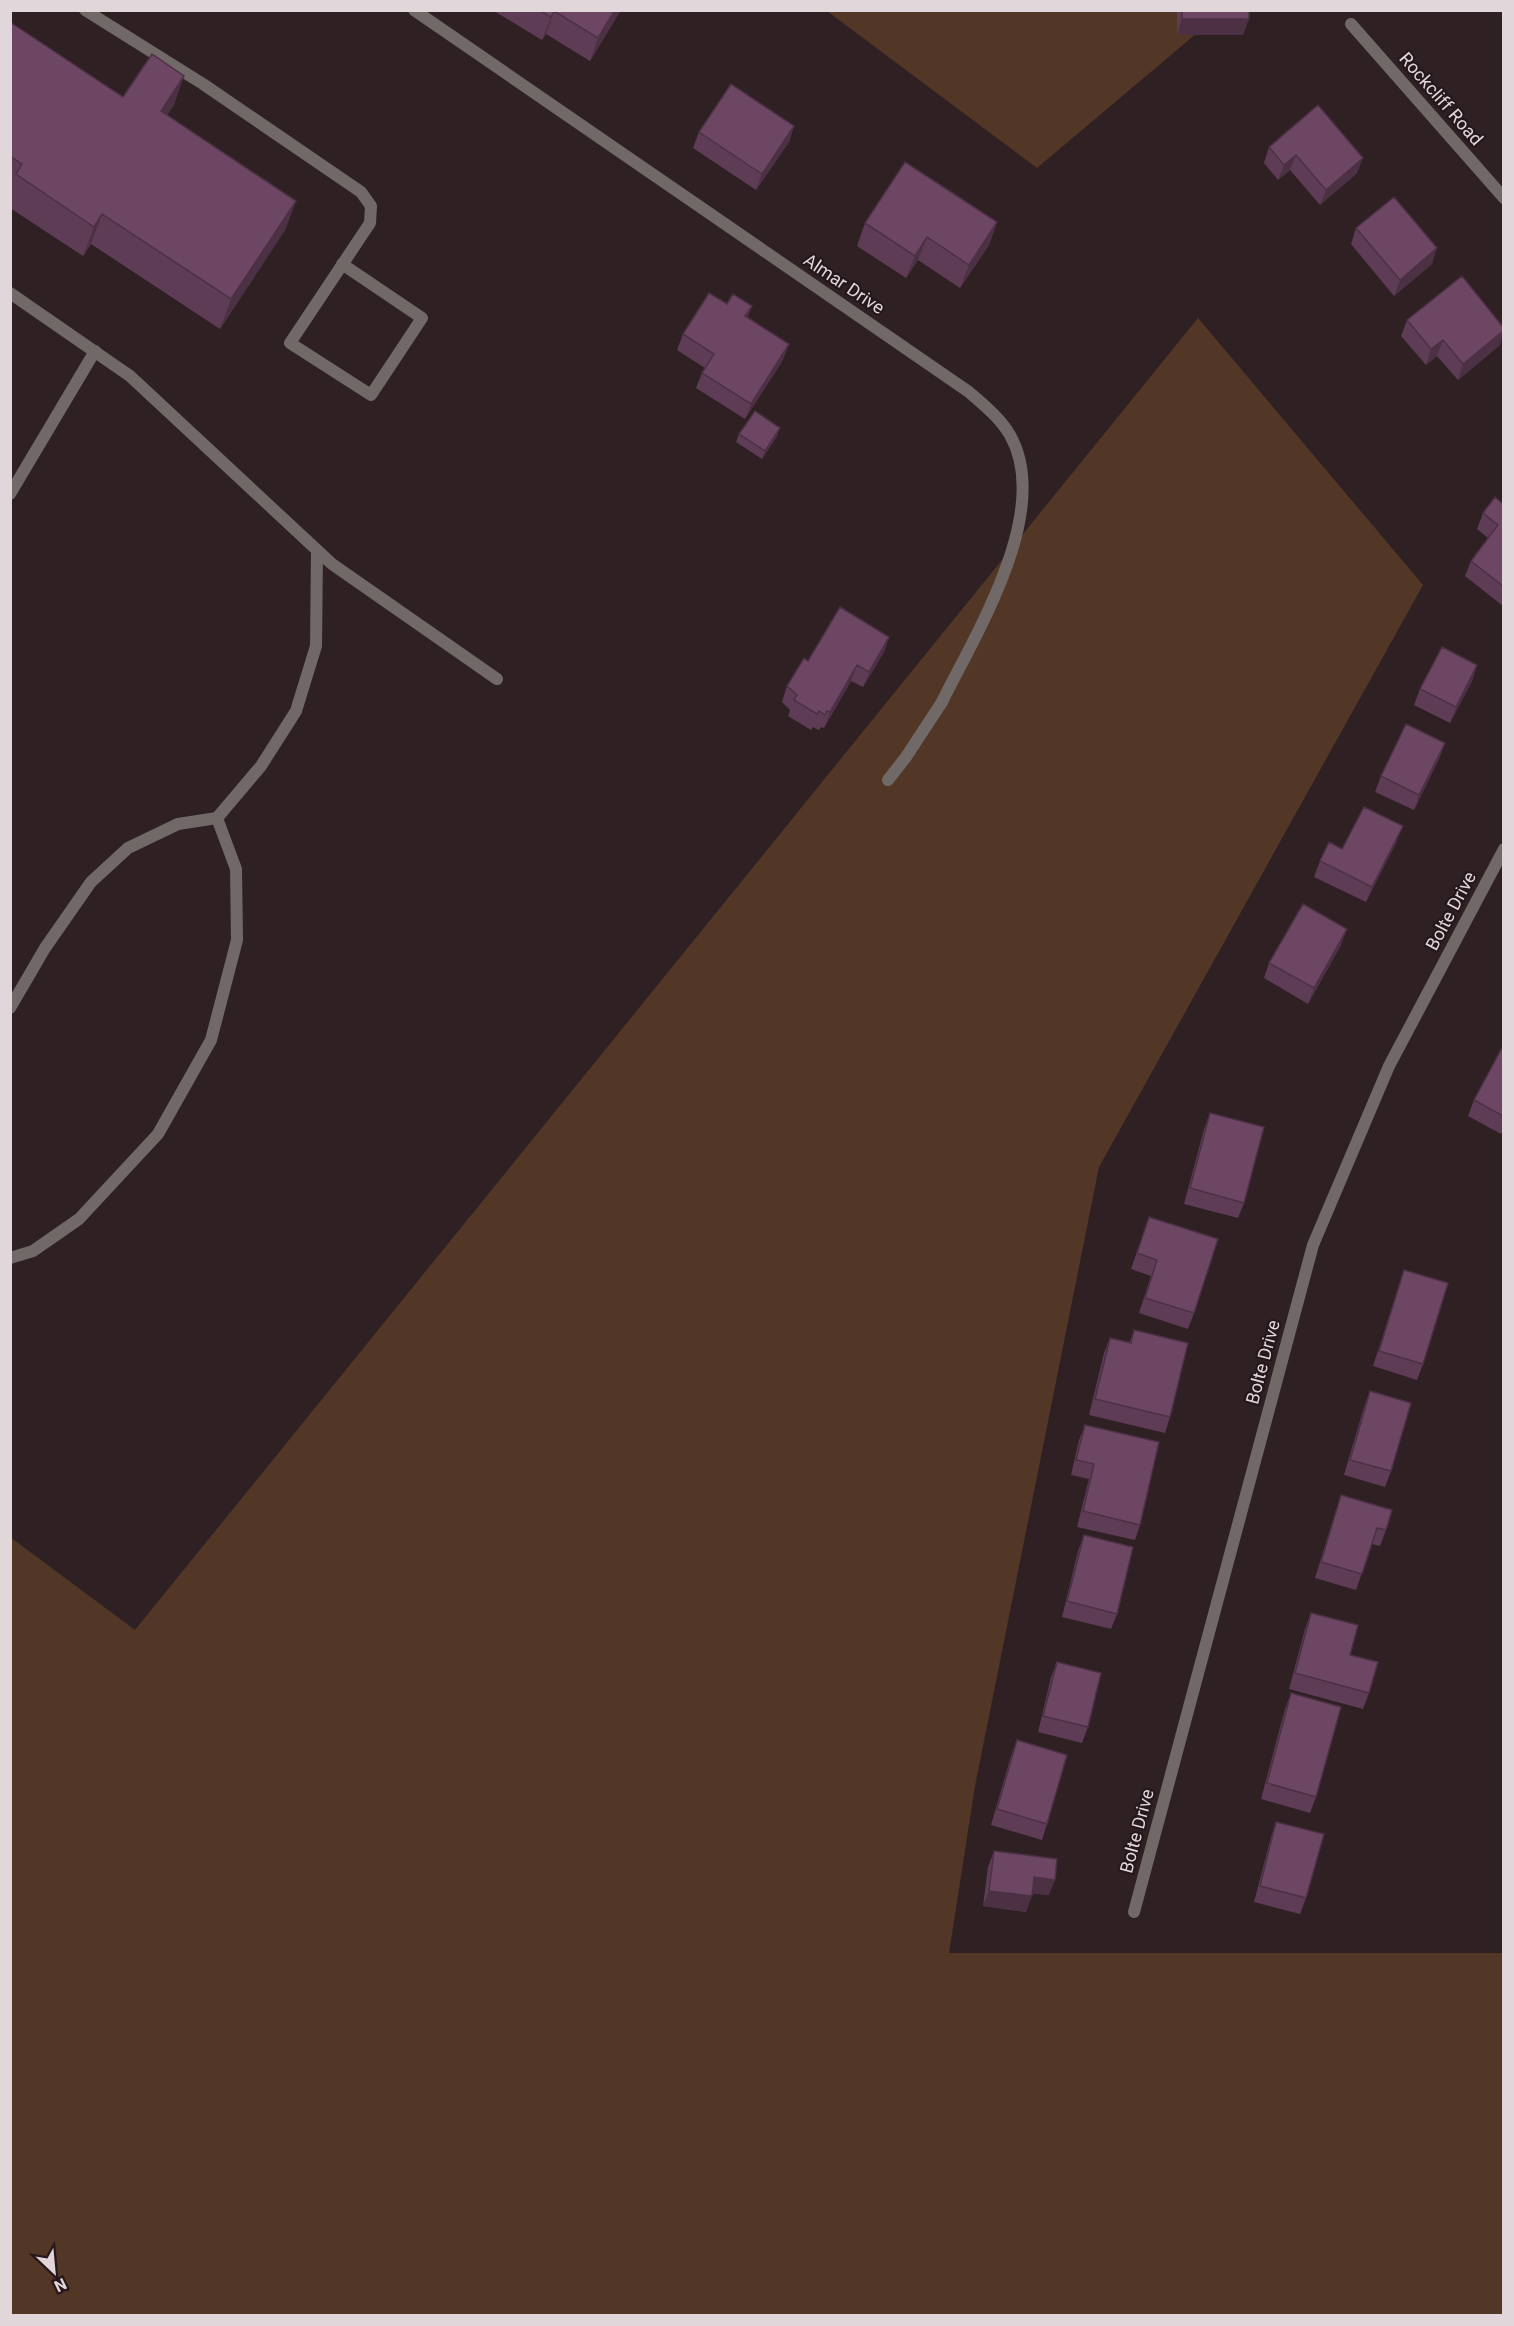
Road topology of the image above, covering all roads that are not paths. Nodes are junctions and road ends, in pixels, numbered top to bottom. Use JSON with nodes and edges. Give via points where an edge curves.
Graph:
{"nodes":[{"id":1,"x":85,"y":10,"type":"edge"},
{"id":2,"x":414,"y":10,"type":"edge"},
{"id":3,"x":1352,"y":24,"type":"dead end"},
{"id":4,"x":1503,"y":198,"type":"edge"},
{"id":5,"x":342,"y":264,"type":"junction"},
{"id":6,"x":10,"y":293,"type":"edge"},
{"id":7,"x":95,"y":351,"type":"junction"},
{"id":8,"x":10,"y":494,"type":"edge"},
{"id":9,"x":317,"y":550,"type":"junction"},
{"id":10,"x":496,"y":680,"type":"dead end"},
{"id":11,"x":888,"y":780,"type":"dead end"},
{"id":12,"x":217,"y":818,"type":"junction"},
{"id":13,"x":1503,"y":849,"type":"edge"},
{"id":14,"x":10,"y":1008,"type":"edge"},
{"id":15,"x":10,"y":1258,"type":"edge"},
{"id":16,"x":1134,"y":1912,"type":"dead end"}],
"edges":[{"from":1,"to":5,"type":"street","via":[[203,84],[361,192],[371,206],[370,223]]},
{"from":2,"to":11,"type":"street","name":"Almar Drive","via":[[969,392],[1010,435],[1020,461],[1022,497],[1007,570],[942,702]]},
{"from":3,"to":4,"type":"street","name":"Rockcliff Road"},
{"from":5,"to":5,"type":"street","via":[[290,343],[371,395],[422,318]]},
{"from":6,"to":7,"type":"street"},
{"from":7,"to":8,"type":"street"},
{"from":7,"to":9,"type":"street","via":[[130,376]]},
{"from":9,"to":10,"type":"street"},
{"from":9,"to":12,"type":"street","via":[[316,646],[296,711],[261,766]]},
{"from":12,"to":14,"type":"street","via":[[177,824],[128,848],[91,882],[45,948]]},
{"from":12,"to":15,"type":"street","via":[[236,869],[237,940],[211,1040],[150,1143],[79,1218],[33,1251]]},
{"from":13,"to":16,"type":"street","name":"Bolte Drive","via":[[1389,1065],[1314,1245]]}]}
